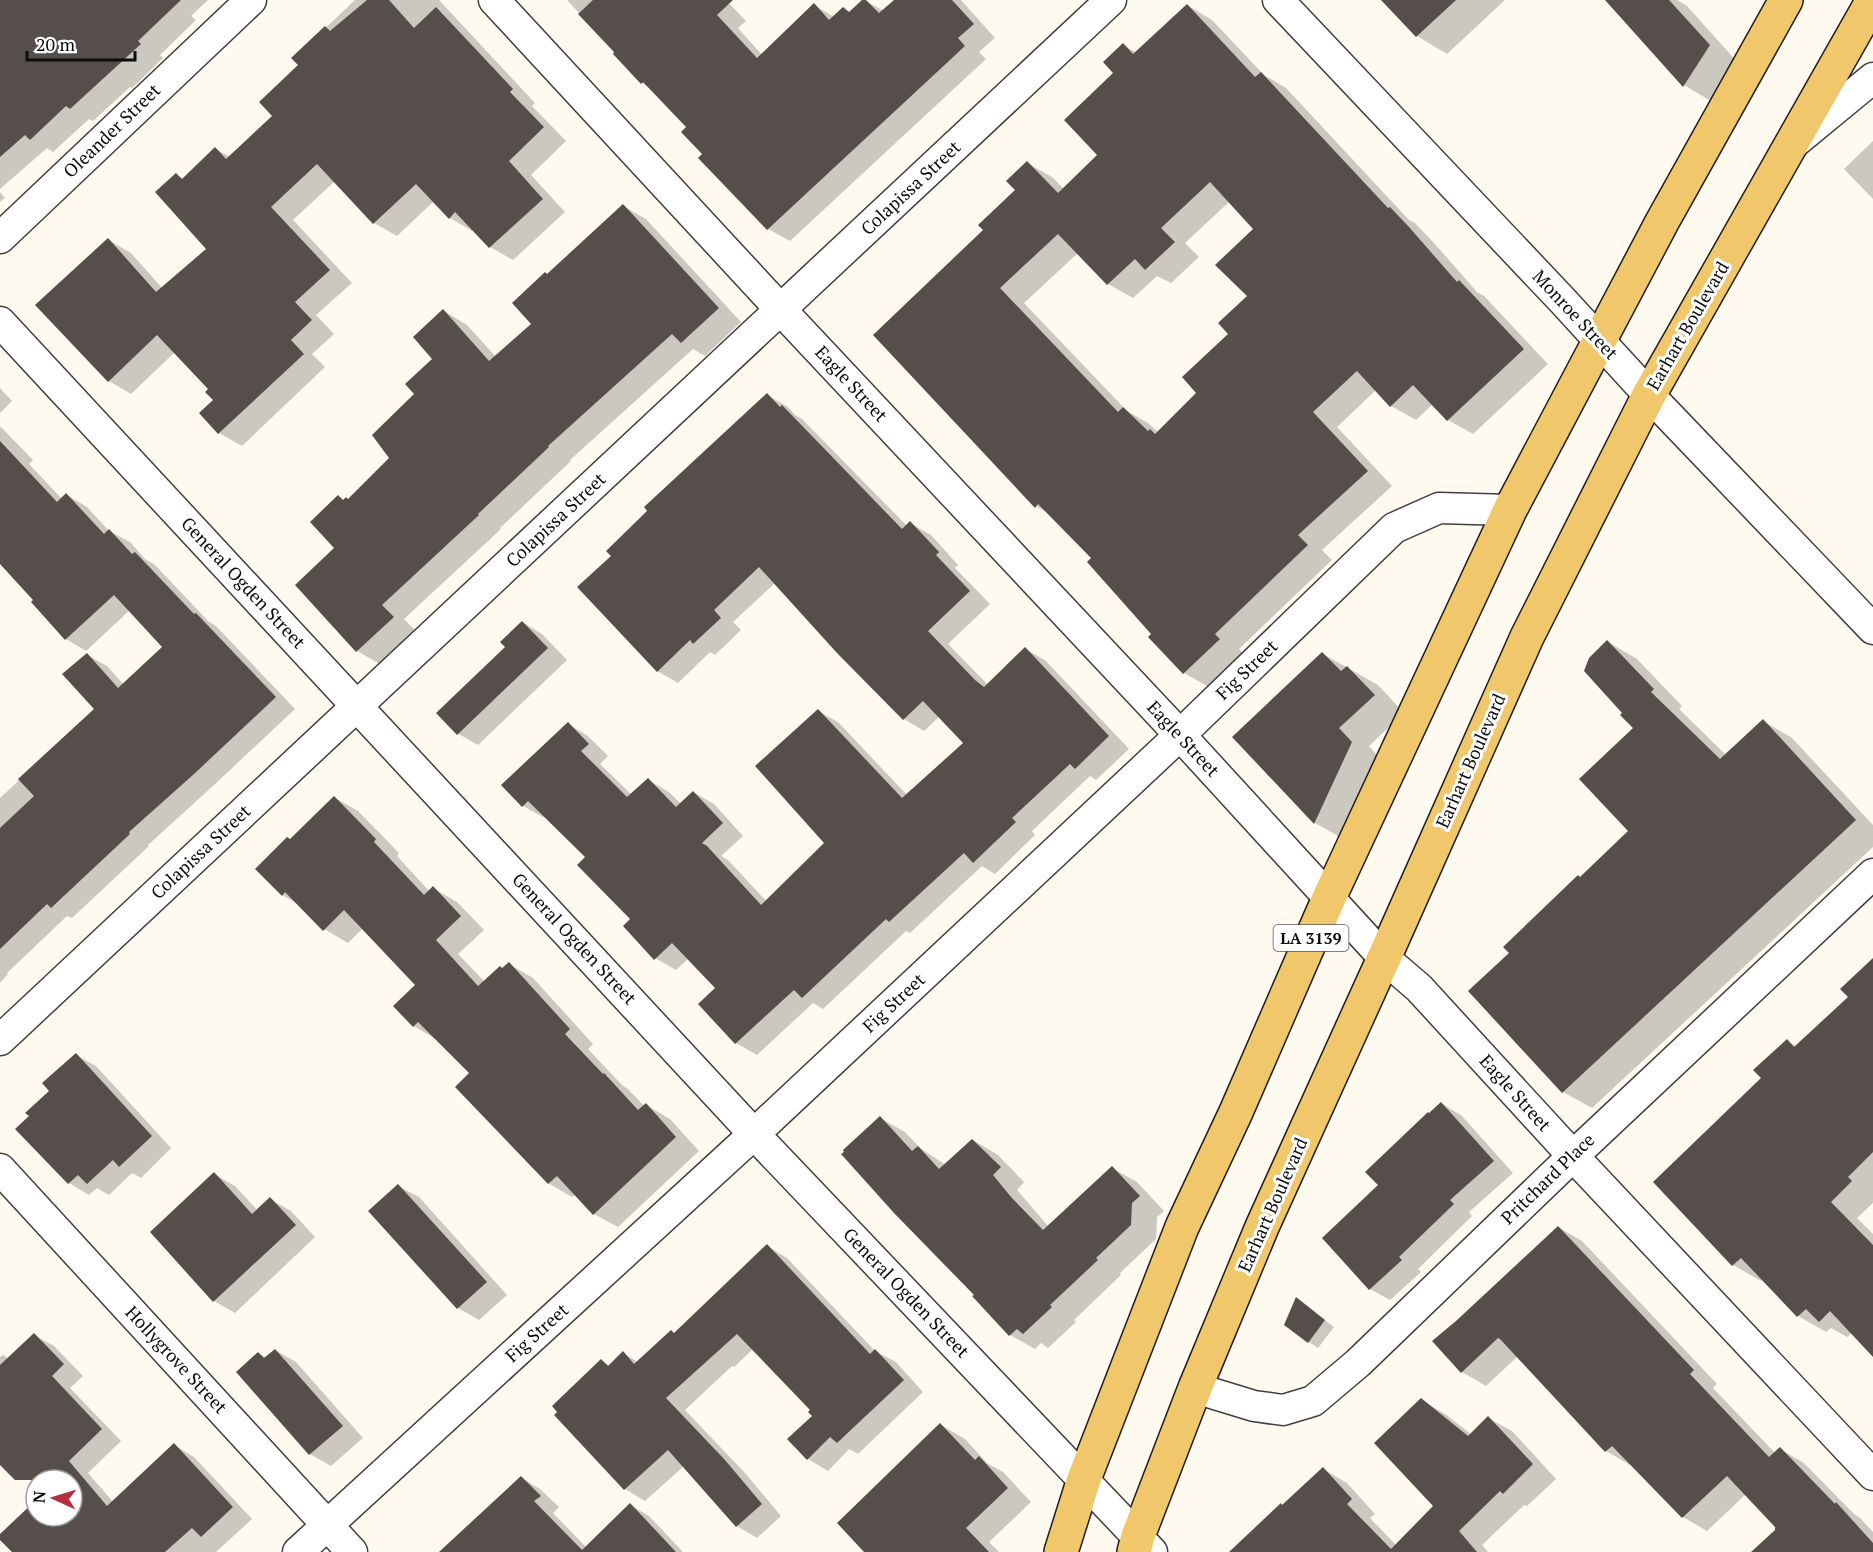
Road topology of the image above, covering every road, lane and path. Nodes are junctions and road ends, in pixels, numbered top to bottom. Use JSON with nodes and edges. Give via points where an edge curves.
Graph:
{"nodes":[{"id":1,"x":251,"y":0,"type":"edge"},
{"id":2,"x":494,"y":0,"type":"edge"},
{"id":3,"x":1111,"y":0,"type":"edge"},
{"id":4,"x":1278,"y":0,"type":"edge"},
{"id":5,"x":1786,"y":0,"type":"edge"},
{"id":6,"x":1873,"y":0,"type":"edge"},
{"id":7,"x":1873,"y":78,"type":"edge"},
{"id":8,"x":1791,"y":145,"type":"junction"},
{"id":9,"x":0,"y":238,"type":"edge"},
{"id":10,"x":781,"y":310,"type":"junction"},
{"id":11,"x":0,"y":322,"type":"edge"},
{"id":12,"x":1599,"y":341,"type":"junction"},
{"id":13,"x":1649,"y":396,"type":"junction"},
{"id":14,"x":1510,"y":510,"type":"junction"},
{"id":15,"x":1873,"y":629,"type":"edge"},
{"id":16,"x":357,"y":706,"type":"junction"},
{"id":17,"x":1180,"y":735,"type":"junction"},
{"id":18,"x":1873,"y":874,"type":"edge"},
{"id":19,"x":1329,"y":898,"type":"junction"},
{"id":20,"x":1384,"y":958,"type":"junction"},
{"id":21,"x":0,"y":1040,"type":"edge"},
{"id":22,"x":754,"y":1134,"type":"junction"},
{"id":23,"x":1573,"y":1156,"type":"junction"},
{"id":24,"x":0,"y":1168,"type":"edge"},
{"id":25,"x":1195,"y":1388,"type":"junction"},
{"id":26,"x":1873,"y":1475,"type":"edge"},
{"id":27,"x":1084,"y":1479,"type":"junction"},
{"id":28,"x":327,"y":1525,"type":"junction"},
{"id":29,"x":1141,"y":1547,"type":"edge"},
{"id":30,"x":297,"y":1552,"type":"edge"},
{"id":31,"x":352,"y":1552,"type":"edge"},
{"id":32,"x":1061,"y":1552,"type":"edge"}],
"edges":[{"from":1,"to":9,"type":"street","name":"Oleander Street"},
{"from":2,"to":10,"type":"street","name":"Eagle Street"},
{"from":3,"to":10,"type":"street","name":"Colapissa Street"},
{"from":4,"to":12,"type":"street","name":"Monroe Street"},
{"from":5,"to":12,"type":"main road"},
{"from":6,"to":8,"type":"main road","name":"Earhart Boulevard"},
{"from":7,"to":8,"type":"street"},
{"from":8,"to":13,"type":"main road","name":"Earhart Boulevard"},
{"from":10,"to":16,"type":"street","name":"Colapissa Street"},
{"from":10,"to":17,"type":"street","name":"Eagle Street"},
{"from":11,"to":16,"type":"street","name":"General Ogden Street"},
{"from":12,"to":13,"type":"street","name":"Monroe Street"},
{"from":12,"to":14,"type":"main road","number":"LA 3139"},
{"from":13,"to":15,"type":"street","name":"Monroe Street"},
{"from":13,"to":20,"type":"main road","name":"Earhart Boulevard","via":[[1527,637]]},
{"from":14,"to":17,"type":"street","name":"Fig Street","via":[[1439,508],[1394,528]]},
{"from":14,"to":19,"type":"main road","number":"LA 3139"},
{"from":16,"to":21,"type":"street","name":"Colapissa Street"},
{"from":16,"to":22,"type":"street","name":"General Ogden Street"},
{"from":17,"to":19,"type":"street","name":"Eagle Street"},
{"from":17,"to":22,"type":"street","name":"Fig Street"},
{"from":18,"to":23,"type":"street","name":"Pritchard Place"},
{"from":19,"to":20,"type":"street","name":"Eagle Street"},
{"from":19,"to":27,"type":"main road","number":"LA 3139","via":[[1182,1227]]},
{"from":20,"to":23,"type":"street","name":"Eagle Street","via":[[1419,988]]},
{"from":20,"to":25,"type":"main road","name":"Earhart Boulevard","via":[[1262,1227]]},
{"from":22,"to":27,"type":"street","name":"General Ogden Street"},
{"from":22,"to":28,"type":"street","name":"Fig Street"},
{"from":23,"to":25,"type":"street","name":"Pritchard Place","via":[[1358,1363],[1313,1401],[1283,1410],[1254,1406]]},
{"from":23,"to":26,"type":"street","name":"Eagle Street"},
{"from":24,"to":28,"type":"street","name":"Hollygrove Street"},
{"from":25,"to":29,"type":"main road","name":"Earhart Boulevard"},
{"from":27,"to":29,"type":"street","name":"General Ogden Street"},
{"from":27,"to":32,"type":"main road","number":"LA 3139"},
{"from":28,"to":30,"type":"street","name":"Fig Street"},
{"from":28,"to":31,"type":"street","name":"Hollygrove Street"}]}
